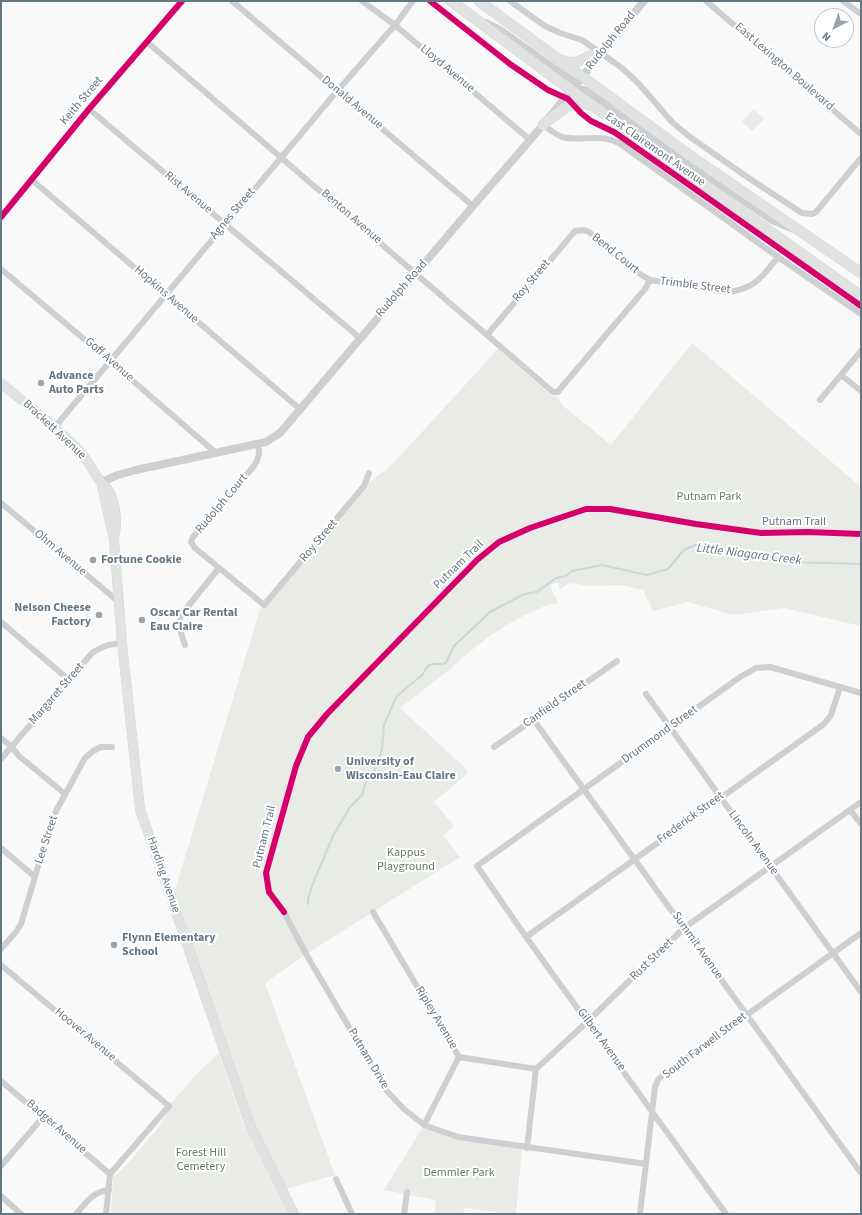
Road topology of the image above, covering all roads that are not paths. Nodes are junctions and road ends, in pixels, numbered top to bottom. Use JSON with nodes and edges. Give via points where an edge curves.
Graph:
{"nodes":[{"id":1,"x":182,"y":1,"type":"edge"},
{"id":2,"x":232,"y":1,"type":"edge"},
{"id":3,"x":362,"y":1,"type":"edge"},
{"id":4,"x":413,"y":1,"type":"edge"},
{"id":5,"x":451,"y":1,"type":"edge"},
{"id":6,"x":479,"y":1,"type":"edge"},
{"id":7,"x":510,"y":1,"type":"edge"},
{"id":8,"x":644,"y":1,"type":"edge"},
{"id":9,"x":706,"y":1,"type":"edge"},
{"id":10,"x":842,"y":1,"type":"edge"},
{"id":11,"x":467,"y":13,"type":"junction"},
{"id":12,"x":861,"y":14,"type":"edge"},
{"id":13,"x":395,"y":25,"type":"junction"},
{"id":14,"x":147,"y":42,"type":"junction"},
{"id":15,"x":601,"y":53,"type":"junction"},
{"id":16,"x":555,"y":57,"type":"junction"},
{"id":17,"x":582,"y":77,"type":"junction"},
{"id":18,"x":570,"y":90,"type":"junction"},
{"id":19,"x":337,"y":91,"type":"junction"},
{"id":20,"x":89,"y":109,"type":"junction"},
{"id":21,"x":597,"y":109,"type":"junction"},
{"id":22,"x":543,"y":125,"type":"junction"},
{"id":23,"x":861,"y":134,"type":"edge"},
{"id":24,"x":529,"y":139,"type":"junction"},
{"id":25,"x":281,"y":157,"type":"junction"},
{"id":26,"x":861,"y":158,"type":"edge"},
{"id":27,"x":32,"y":180,"type":"junction"},
{"id":28,"x":472,"y":206,"type":"junction"},
{"id":29,"x":1,"y":217,"type":"edge"},
{"id":30,"x":225,"y":224,"type":"junction"},
{"id":31,"x":797,"y":229,"type":"junction"},
{"id":32,"x":579,"y":230,"type":"joint"},
{"id":33,"x":778,"y":257,"type":"junction"},
{"id":34,"x":1,"y":269,"type":"edge"},
{"id":35,"x":415,"y":273,"type":"junction"},
{"id":36,"x":861,"y":273,"type":"edge"},
{"id":37,"x":650,"y":280,"type":"junction"},
{"id":38,"x":166,"y":295,"type":"junction"},
{"id":39,"x":861,"y":296,"type":"edge"},
{"id":40,"x":861,"y":314,"type":"edge"},
{"id":41,"x":487,"y":335,"type":"junction"},
{"id":42,"x":360,"y":338,"type":"junction"},
{"id":43,"x":861,"y":351,"type":"edge"},
{"id":44,"x":110,"y":361,"type":"junction"},
{"id":45,"x":841,"y":375,"type":"junction"},
{"id":46,"x":1,"y":383,"type":"edge"},
{"id":47,"x":861,"y":391,"type":"edge"},
{"id":48,"x":555,"y":392,"type":"joint"},
{"id":49,"x":820,"y":400,"type":"dead end"},
{"id":50,"x":300,"y":410,"type":"junction"},
{"id":51,"x":54,"y":428,"type":"junction"},
{"id":52,"x":258,"y":444,"type":"junction"},
{"id":53,"x":216,"y":453,"type":"junction"},
{"id":54,"x":369,"y":474,"type":"dead end"},
{"id":55,"x":101,"y":482,"type":"junction"},
{"id":56,"x":1,"y":503,"type":"edge"},
{"id":57,"x":219,"y":568,"type":"junction"},
{"id":58,"x":119,"y":602,"type":"junction"},
{"id":59,"x":264,"y":605,"type":"joint"},
{"id":60,"x":1,"y":622,"type":"edge"},
{"id":61,"x":122,"y":643,"type":"junction"},
{"id":62,"x":185,"y":645,"type":"dead end"},
{"id":63,"x":617,"y":661,"type":"dead end"},
{"id":64,"x":69,"y":680,"type":"junction"},
{"id":65,"x":840,"y":687,"type":"junction"},
{"id":66,"x":861,"y":692,"type":"edge"},
{"id":67,"x":646,"y":694,"type":"dead end"},
{"id":68,"x":532,"y":719,"type":"junction"},
{"id":69,"x":670,"y":728,"type":"junction"},
{"id":70,"x":1,"y":738,"type":"edge"},
{"id":71,"x":112,"y":746,"type":"dead end"},
{"id":72,"x":12,"y":747,"type":"junction"},
{"id":73,"x":494,"y":747,"type":"dead end"},
{"id":74,"x":1,"y":759,"type":"edge"},
{"id":75,"x":584,"y":790,"type":"junction"},
{"id":76,"x":65,"y":794,"type":"junction"},
{"id":77,"x":720,"y":798,"type":"junction"},
{"id":78,"x":861,"y":802,"type":"edge"},
{"id":79,"x":850,"y":810,"type":"junction"},
{"id":80,"x":861,"y":824,"type":"edge"},
{"id":81,"x":1,"y":848,"type":"edge"},
{"id":82,"x":634,"y":860,"type":"junction"},
{"id":83,"x":477,"y":866,"type":"joint"},
{"id":84,"x":770,"y":867,"type":"junction"},
{"id":85,"x":35,"y":877,"type":"junction"},
{"id":86,"x":284,"y":912,"type":"dead end"},
{"id":87,"x":373,"y":912,"type":"dead end"},
{"id":88,"x":684,"y":928,"type":"junction"},
{"id":89,"x":861,"y":933,"type":"edge"},
{"id":90,"x":526,"y":937,"type":"junction"},
{"id":91,"x":1,"y":949,"type":"edge"},
{"id":92,"x":833,"y":953,"type":"junction"},
{"id":93,"x":1,"y":964,"type":"edge"},
{"id":94,"x":861,"y":992,"type":"edge"},
{"id":95,"x":746,"y":1015,"type":"junction"},
{"id":96,"x":588,"y":1021,"type":"junction"},
{"id":97,"x":459,"y":1057,"type":"junction"},
{"id":98,"x":536,"y":1069,"type":"junction"},
{"id":99,"x":1,"y":1081,"type":"edge"},
{"id":100,"x":652,"y":1111,"type":"junction"},
{"id":101,"x":43,"y":1117,"type":"junction"},
{"id":102,"x":424,"y":1125,"type":"junction"},
{"id":103,"x":527,"y":1148,"type":"junction"},
{"id":104,"x":646,"y":1164,"type":"junction"},
{"id":105,"x":1,"y":1166,"type":"edge"},
{"id":106,"x":861,"y":1173,"type":"edge"},
{"id":107,"x":110,"y":1174,"type":"junction"},
{"id":108,"x":336,"y":1179,"type":"dead end"},
{"id":109,"x":108,"y":1190,"type":"junction"},
{"id":110,"x":407,"y":1192,"type":"dead end"},
{"id":111,"x":1,"y":1196,"type":"edge"},
{"id":112,"x":21,"y":1214,"type":"edge"},
{"id":113,"x":76,"y":1214,"type":"edge"},
{"id":114,"x":106,"y":1214,"type":"edge"},
{"id":115,"x":294,"y":1214,"type":"edge"},
{"id":116,"x":352,"y":1214,"type":"edge"},
{"id":117,"x":404,"y":1214,"type":"edge"},
{"id":118,"x":640,"y":1214,"type":"edge"},
{"id":119,"x":726,"y":1214,"type":"edge"}],
"edges":[{"from":1,"to":14,"type":"street","name":"Keith Street"},
{"from":2,"to":19,"type":"street","name":"Donald Avenue"},
{"from":3,"to":13,"type":"street","name":"Lloyd Avenue"},
{"from":4,"to":13,"type":"street","name":"Agnes Street"},
{"from":5,"to":11,"type":"main road","name":"East Clairemont Avenue"},
{"from":6,"to":16,"type":"main road","name":"East Clairemont Avenue"},
{"from":7,"to":15,"type":"street","via":[[545,26],[582,40]]},
{"from":8,"to":15,"type":"street","name":"Rudolph Road"},
{"from":9,"to":23,"type":"street","name":"East Lexington Boulevard"},
{"from":10,"to":12,"type":"street"},
{"from":11,"to":17,"type":"street","via":[[500,30],[569,79]]},
{"from":11,"to":18,"type":"main road","name":"East Clairemont Avenue"},
{"from":13,"to":19,"type":"street","name":"Agnes Street"},
{"from":13,"to":24,"type":"street","name":"Lloyd Avenue"},
{"from":14,"to":20,"type":"street","name":"Keith Street"},
{"from":14,"to":25,"type":"street","name":"Benton Avenue"},
{"from":15,"to":16,"type":"main road","via":[[575,63]]},
{"from":15,"to":17,"type":"street","name":"Rudolph Road"},
{"from":15,"to":26,"type":"street","via":[[631,76],[681,130],[797,211],[808,215],[816,212]]},
{"from":16,"to":17,"type":"main road","name":"East Clairemont Avenue"},
{"from":17,"to":18,"type":"street","name":"Rudolph Road"},
{"from":17,"to":31,"type":"main road","name":"East Clairemont Avenue"},
{"from":18,"to":21,"type":"main road","name":"East Clairemont Avenue"},
{"from":18,"to":22,"type":"street","name":"Rudolph Road"},
{"from":18,"to":31,"type":"street","via":[[586,91],[772,220]]},
{"from":19,"to":25,"type":"street","name":"Agnes Street"},
{"from":19,"to":28,"type":"street","name":"Donald Avenue"},
{"from":20,"to":27,"type":"street","name":"Keith Street"},
{"from":20,"to":30,"type":"street","name":"Rist Avenue"},
{"from":21,"to":22,"type":"main road","via":[[580,102],[561,111]]},
{"from":21,"to":39,"type":"main road","name":"East Clairemont Avenue"},
{"from":22,"to":24,"type":"street","name":"Rudolph Road"},
{"from":22,"to":33,"type":"street","via":[[562,136],[602,138],[619,143]]},
{"from":24,"to":28,"type":"street","name":"Rudolph Road"},
{"from":25,"to":30,"type":"street","name":"Agnes Street"},
{"from":25,"to":35,"type":"street","name":"Benton Avenue"},
{"from":27,"to":29,"type":"street","name":"Keith Street"},
{"from":27,"to":38,"type":"street","name":"Hopkins Avenue"},
{"from":28,"to":35,"type":"street","name":"Rudolph Road"},
{"from":30,"to":38,"type":"street","name":"Agnes Street"},
{"from":30,"to":42,"type":"street","name":"Rist Avenue"},
{"from":31,"to":36,"type":"main road","name":"East Clairemont Avenue"},
{"from":32,"to":37,"type":"street","name":"Bend Court","via":[[589,232],[630,268]]},
{"from":32,"to":41,"type":"street","name":"Roy Street","via":[[572,234]]},
{"from":33,"to":37,"type":"street","name":"Trimble Street","via":[[756,283],[736,291],[728,292]]},
{"from":33,"to":40,"type":"street"},
{"from":34,"to":44,"type":"street","name":"Goff Avenue"},
{"from":35,"to":41,"type":"street","name":"Benton Avenue"},
{"from":35,"to":42,"type":"street","name":"Rudolph Road"},
{"from":37,"to":48,"type":"street","name":"Trimble Street","via":[[640,295]]},
{"from":38,"to":44,"type":"street","name":"Agnes Street"},
{"from":38,"to":50,"type":"street","name":"Hopkins Avenue"},
{"from":41,"to":48,"type":"street","name":"Benton Avenue"},
{"from":42,"to":50,"type":"street","name":"Rudolph Road"},
{"from":43,"to":45,"type":"street"},
{"from":44,"to":51,"type":"street","name":"Agnes Street"},
{"from":44,"to":53,"type":"street","name":"Goff Avenue"},
{"from":45,"to":47,"type":"street"},
{"from":45,"to":49,"type":"street"},
{"from":46,"to":51,"type":"main road","name":"Brackett Avenue"},
{"from":50,"to":52,"type":"street","name":"Rudolph Road","via":[[280,433]]},
{"from":51,"to":55,"type":"main road","name":"Brackett Avenue","via":[[84,457]]},
{"from":52,"to":53,"type":"street","name":"Rudolph Road"},
{"from":52,"to":57,"type":"street","name":"Rudolph Court","via":[[260,451],[254,466],[191,542]]},
{"from":53,"to":55,"type":"street","name":"Rudolph Road","via":[[128,472]]},
{"from":54,"to":59,"type":"street","name":"Roy Street","via":[[364,486]]},
{"from":55,"to":58,"type":"main road","name":"Harding Avenue","via":[[114,540]]},
{"from":56,"to":58,"type":"street","name":"Ohm Avenue"},
{"from":57,"to":59,"type":"street","name":"Rudolph Court"},
{"from":57,"to":62,"type":"street","via":[[181,615],[180,630]]},
{"from":58,"to":61,"type":"main road","name":"Harding Avenue"},
{"from":60,"to":64,"type":"street"},
{"from":61,"to":64,"type":"street","name":"Margaret Street","via":[[99,648]]},
{"from":61,"to":115,"type":"main road","name":"Harding Avenue","via":[[140,809],[250,1125]]},
{"from":63,"to":68,"type":"street","name":"Canfield Street"},
{"from":64,"to":72,"type":"street","name":"Margaret Street"},
{"from":65,"to":66,"type":"street","name":"Drummond Street"},
{"from":65,"to":69,"type":"street","name":"Drummond Street","via":[[770,667],[756,668]]},
{"from":65,"to":77,"type":"street","name":"Frederick Street","via":[[824,724]]},
{"from":67,"to":69,"type":"street","name":"Lincoln Avenue"},
{"from":68,"to":73,"type":"street","name":"Canfield Street"},
{"from":68,"to":75,"type":"street","name":"Summit Avenue"},
{"from":69,"to":75,"type":"street","name":"Drummond Street"},
{"from":69,"to":77,"type":"street","name":"Lincoln Avenue"},
{"from":70,"to":72,"type":"street"},
{"from":71,"to":76,"type":"street","name":"Lee Street","via":[[101,747],[85,758]]},
{"from":72,"to":74,"type":"street","name":"Margaret Street"},
{"from":72,"to":76,"type":"street","via":[[19,756]]},
{"from":75,"to":82,"type":"street","name":"Summit Avenue"},
{"from":75,"to":83,"type":"street","name":"Drummond Street"},
{"from":76,"to":85,"type":"street","name":"Lee Street","via":[[50,826]]},
{"from":77,"to":82,"type":"street","name":"Frederick Street"},
{"from":77,"to":84,"type":"street","name":"Lincoln Avenue"},
{"from":78,"to":79,"type":"street","name":"Rust Street"},
{"from":79,"to":80,"type":"street"},
{"from":79,"to":84,"type":"street","name":"Rust Street"},
{"from":81,"to":85,"type":"street"},
{"from":82,"to":88,"type":"street","name":"Summit Avenue"},
{"from":82,"to":90,"type":"street","name":"Frederick Street"},
{"from":83,"to":90,"type":"street","name":"Gilbert Avenue"},
{"from":84,"to":88,"type":"street","name":"Rust Street"},
{"from":84,"to":92,"type":"street","name":"Lincoln Avenue"},
{"from":85,"to":91,"type":"street","name":"Lee Street","via":[[21,924]]},
{"from":86,"to":102,"type":"street","name":"Putnam Drive","via":[[386,1090]]},
{"from":87,"to":97,"type":"street","name":"Ripley Avenue"},
{"from":88,"to":95,"type":"street","name":"Summit Avenue"},
{"from":88,"to":96,"type":"street","name":"Rust Street"},
{"from":89,"to":92,"type":"street","name":"South Farwell Street"},
{"from":90,"to":96,"type":"street","name":"Gilbert Avenue"},
{"from":92,"to":94,"type":"street","name":"Lincoln Avenue"},
{"from":92,"to":95,"type":"street","name":"South Farwell Street"},
{"from":93,"to":107,"type":"street","name":"Hoover Avenue","via":[[169,1106]]},
{"from":95,"to":100,"type":"street","name":"South Farwell Street","via":[[658,1080]]},
{"from":95,"to":106,"type":"street","name":"Summit Avenue"},
{"from":96,"to":98,"type":"street","name":"Rust Street"},
{"from":96,"to":100,"type":"street","name":"Gilbert Avenue"},
{"from":97,"to":98,"type":"street","name":"Ripley Avenue"},
{"from":97,"to":102,"type":"street"},
{"from":98,"to":103,"type":"street"},
{"from":99,"to":101,"type":"street","name":"Badger Avenue"},
{"from":100,"to":104,"type":"street","name":"South Farwell Street"},
{"from":100,"to":119,"type":"street","name":"Gilbert Avenue"},
{"from":101,"to":105,"type":"street"},
{"from":101,"to":107,"type":"street","name":"Badger Avenue"},
{"from":102,"to":103,"type":"street","name":"Putnam Drive","via":[[458,1138]]},
{"from":103,"to":104,"type":"street","name":"Putnam Drive"},
{"from":104,"to":118,"type":"street","name":"South Farwell Street"},
{"from":107,"to":109,"type":"street"},
{"from":108,"to":116,"type":"street"},
{"from":109,"to":113,"type":"street","via":[[93,1195]]},
{"from":109,"to":114,"type":"street"},
{"from":110,"to":117,"type":"street"},
{"from":111,"to":112,"type":"street"}]}
